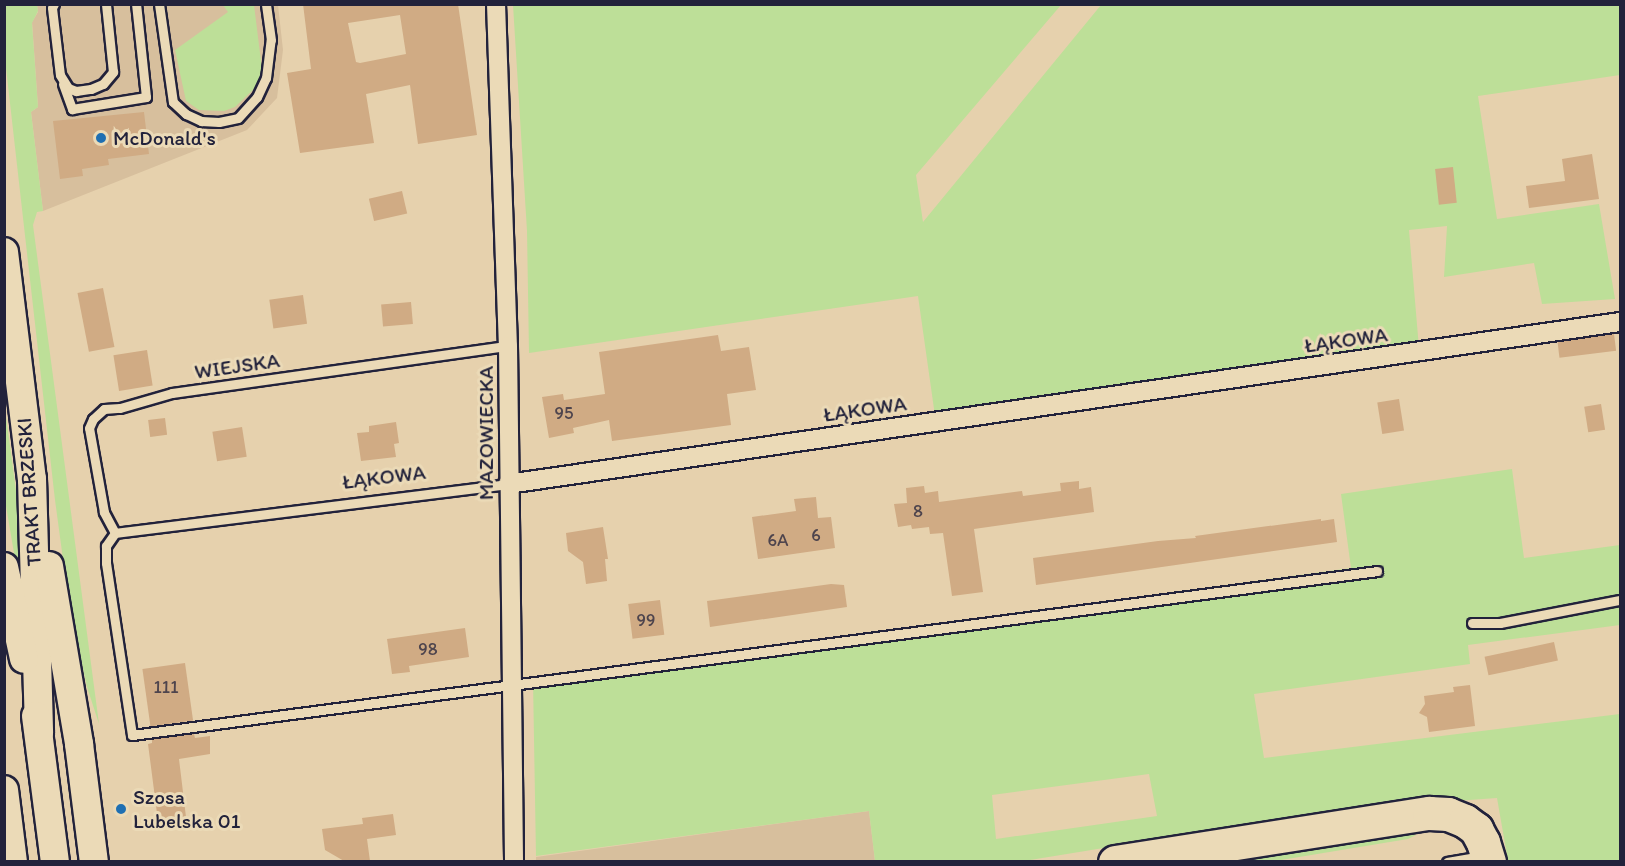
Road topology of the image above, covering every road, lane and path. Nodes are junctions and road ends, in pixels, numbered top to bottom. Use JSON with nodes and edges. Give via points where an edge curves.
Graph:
{"nodes":[{"id":1,"x":54,"y":4,"type":"edge"},
{"id":2,"x":106,"y":4,"type":"edge"},
{"id":3,"x":136,"y":4,"type":"edge"},
{"id":4,"x":159,"y":4,"type":"edge"},
{"id":5,"x":266,"y":4,"type":"edge"},
{"id":6,"x":496,"y":4,"type":"edge"},
{"id":7,"x":60,"y":75,"type":"junction"},
{"id":8,"x":4,"y":252,"type":"edge"},
{"id":9,"x":1620,"y":322,"type":"edge"},
{"id":10,"x":508,"y":345,"type":"junction"},
{"id":11,"x":32,"y":479,"type":"junction"},
{"id":12,"x":508,"y":484,"type":"junction"},
{"id":13,"x":115,"y":533,"type":"junction"},
{"id":14,"x":4,"y":567,"type":"edge"},
{"id":15,"x":1377,"y":572,"type":"dead end"},
{"id":16,"x":1620,"y":600,"type":"edge"},
{"id":17,"x":1472,"y":624,"type":"dead end"},
{"id":18,"x":513,"y":687,"type":"junction"},
{"id":19,"x":39,"y":733,"type":"junction"},
{"id":20,"x":4,"y":790,"type":"edge"},
{"id":21,"x":1488,"y":858,"type":"edge"},
{"id":22,"x":13,"y":861,"type":"edge"},
{"id":23,"x":55,"y":861,"type":"edge"},
{"id":24,"x":93,"y":861,"type":"edge"},
{"id":25,"x":514,"y":861,"type":"edge"},
{"id":26,"x":1115,"y":861,"type":"edge"},
{"id":27,"x":1447,"y":861,"type":"edge"}],
"edges":[{"from":1,"to":7,"type":"lane"},
{"from":2,"to":7,"type":"lane","via":[[113,72],[104,84],[76,91],[68,88]]},
{"from":3,"to":7,"type":"lane","via":[[146,97],[72,110]]},
{"from":4,"to":5,"type":"lane","via":[[173,102],[201,121],[219,122],[238,118],[257,98],[267,78],[271,40]]},
{"from":6,"to":10,"type":"street","name":"MAZOWIECKA"},
{"from":8,"to":11,"type":"main road","name":"TRAKT BRZESKI"},
{"from":9,"to":12,"type":"street","name":"ŁĄKOWA"},
{"from":10,"to":12,"type":"street","name":"MAZOWIECKA"},
{"from":10,"to":13,"type":"lane","name":"WIEJSKA","via":[[172,393],[104,409],[89,428],[104,512]]},
{"from":11,"to":19,"type":"main road","name":"TRAKT BRZESKI"},
{"from":11,"to":24,"type":"main road","via":[[79,744]]},
{"from":12,"to":13,"type":"lane","name":"ŁĄKOWA"},
{"from":12,"to":18,"type":"street","name":"MAZOWIECKA"},
{"from":13,"to":18,"type":"lane","via":[[106,546],[106,563],[132,735]]},
{"from":14,"to":19,"type":"main road","name":"TRAKT BRZESKI"},
{"from":15,"to":18,"type":"lane"},
{"from":16,"to":17,"type":"lane","via":[[1500,623]]},
{"from":18,"to":25,"type":"street","name":"MAZOWIECKA"},
{"from":19,"to":23,"type":"main road","name":"TRAKT BRZESKI"},
{"from":20,"to":22,"type":"main road"},
{"from":21,"to":26,"type":"highway","via":[[1476,829],[1466,821],[1430,813]]},
{"from":21,"to":27,"type":"lane"}]}
